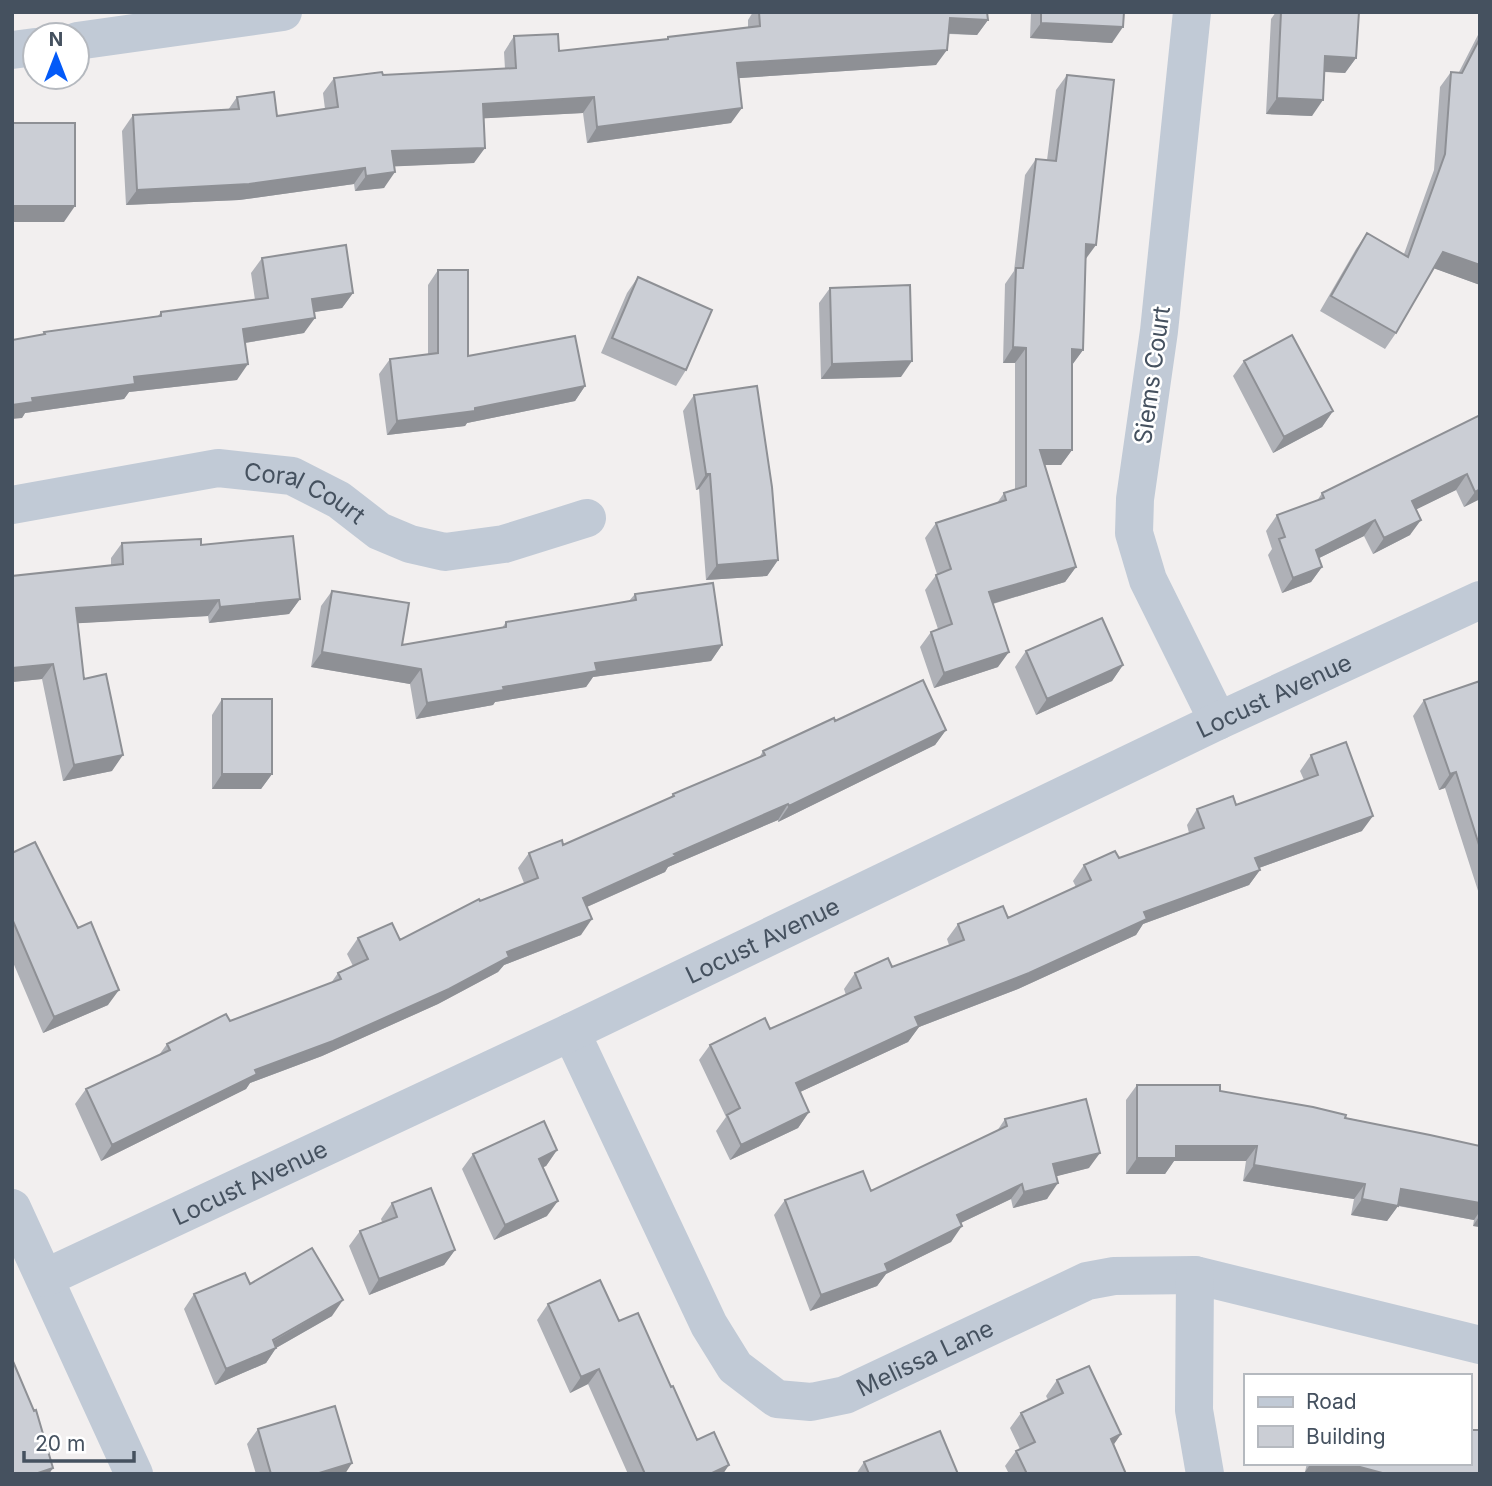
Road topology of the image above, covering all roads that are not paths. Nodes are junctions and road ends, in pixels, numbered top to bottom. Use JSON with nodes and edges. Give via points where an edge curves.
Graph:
{"nodes":[{"id":1,"x":283,"y":12,"type":"edge"},
{"id":2,"x":1192,"y":12,"type":"edge"},
{"id":3,"x":91,"y":36,"type":"edge"},
{"id":4,"x":12,"y":505,"type":"edge"},
{"id":5,"x":587,"y":518,"type":"dead end"},
{"id":6,"x":1480,"y":600,"type":"edge"},
{"id":7,"x":1218,"y":721,"type":"junction"},
{"id":8,"x":571,"y":1032,"type":"junction"},
{"id":9,"x":12,"y":1208,"type":"edge"},
{"id":10,"x":1195,"y":1275,"type":"junction"},
{"id":11,"x":45,"y":1278,"type":"junction"},
{"id":12,"x":1480,"y":1345,"type":"edge"},
{"id":13,"x":134,"y":1474,"type":"edge"},
{"id":14,"x":1205,"y":1474,"type":"edge"}],
"edges":[{"from":1,"to":3,"type":"street"},
{"from":2,"to":7,"type":"street","name":"Siems Court","via":[[1134,533],[1148,580]]},
{"from":4,"to":5,"type":"street","name":"Coral Court","via":[[218,468],[292,477],[339,500],[379,531],[445,552],[504,544]]},
{"from":6,"to":7,"type":"street","name":"Locust Avenue"},
{"from":7,"to":8,"type":"street","name":"Locust Avenue"},
{"from":8,"to":10,"type":"street","name":"Melissa Lane","via":[[709,1325],[735,1367],[777,1399],[811,1402],[845,1395],[1087,1281]]},
{"from":8,"to":11,"type":"street","name":"Locust Avenue"},
{"from":9,"to":11,"type":"street"},
{"from":10,"to":12,"type":"street","name":"Melissa Lane"},
{"from":10,"to":14,"type":"street","via":[[1194,1410]]},
{"from":11,"to":13,"type":"street"}]}
